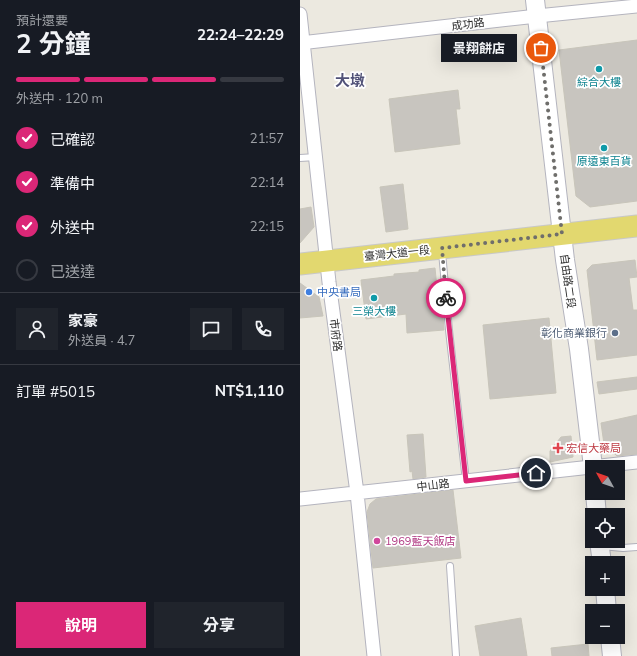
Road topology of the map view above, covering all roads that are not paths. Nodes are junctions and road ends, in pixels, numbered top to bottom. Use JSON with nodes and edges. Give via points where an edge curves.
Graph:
{"nodes":[{"id":1,"x":637,"y":6,"type":"edge"},
{"id":2,"x":536,"y":8,"type":"edge"},
{"id":3,"x":300,"y":14,"type":"edge"},
{"id":4,"x":302,"y":43,"type":"edge"},
{"id":5,"x":316,"y":157,"type":"junction"},
{"id":6,"x":300,"y":158,"type":"edge"},
{"id":7,"x":637,"y":226,"type":"edge"},
{"id":8,"x":562,"y":234,"type":"junction"},
{"id":9,"x":442,"y":248,"type":"junction"},
{"id":10,"x":327,"y":261,"type":"junction"},
{"id":11,"x":300,"y":264,"type":"edge"},
{"id":12,"x":592,"y":460,"type":"edge"},
{"id":13,"x":637,"y":462,"type":"edge"},
{"id":14,"x":625,"y":463,"type":"edge"},
{"id":15,"x":585,"y":468,"type":"edge"},
{"id":16,"x":466,"y":481,"type":"junction"},
{"id":17,"x":357,"y":493,"type":"junction"},
{"id":18,"x":300,"y":499,"type":"edge"},
{"id":19,"x":637,"y":547,"type":"edge"},
{"id":20,"x":600,"y":550,"type":"edge"},
{"id":21,"x":450,"y":566,"type":"dead end"},
{"id":22,"x":611,"y":644,"type":"edge"},
{"id":23,"x":374,"y":656,"type":"edge"},
{"id":24,"x":456,"y":656,"type":"edge"},
{"id":25,"x":612,"y":656,"type":"edge"}],
"edges":[{"from":1,"to":2,"type":"street","name":"成功路"},
{"from":2,"to":4,"type":"street","name":"成功路"},
{"from":2,"to":8,"type":"main road","name":"自由路二段"},
{"from":3,"to":4,"type":"street","name":"市府路"},
{"from":4,"to":5,"type":"street","name":"市府路"},
{"from":5,"to":6,"type":"lane"},
{"from":5,"to":10,"type":"street","name":"市府路"},
{"from":7,"to":8,"type":"main road","name":"臺灣大道一段"},
{"from":8,"to":9,"type":"main road","name":"臺灣大道一段"},
{"from":8,"to":12,"type":"main road","name":"自由路二段"},
{"from":9,"to":10,"type":"main road","name":"臺灣大道一段"},
{"from":9,"to":16,"type":"lane"},
{"from":10,"to":11,"type":"main road","name":"臺灣大道一段"},
{"from":10,"to":17,"type":"street","name":"市府路"},
{"from":13,"to":14,"type":"street","name":"中山路"},
{"from":15,"to":16,"type":"street","name":"中山路"},
{"from":16,"to":17,"type":"street","name":"中山路"},
{"from":17,"to":18,"type":"street","name":"中山路"},
{"from":17,"to":23,"type":"street","name":"市府路"},
{"from":19,"to":20,"type":"lane"},
{"from":21,"to":24,"type":"lane"},
{"from":22,"to":25,"type":"main road"}]}
